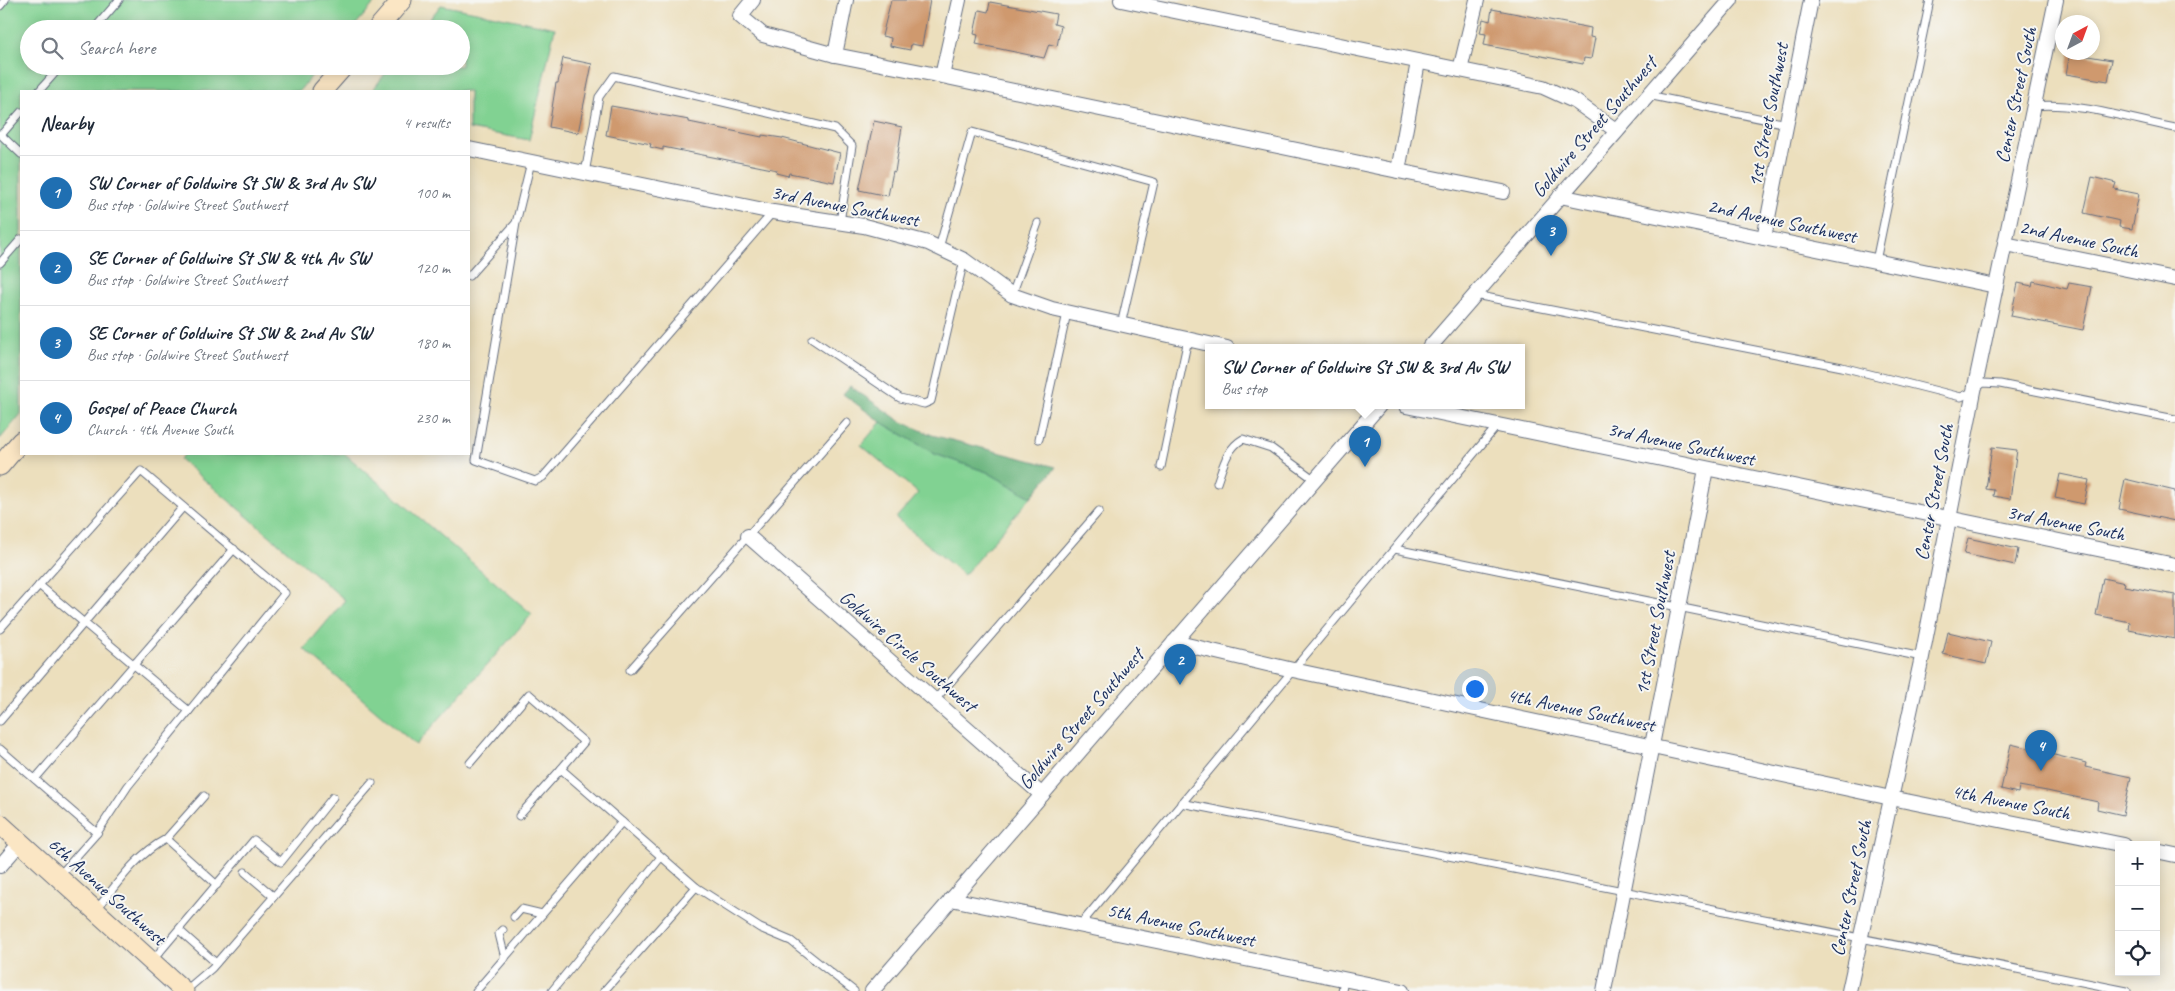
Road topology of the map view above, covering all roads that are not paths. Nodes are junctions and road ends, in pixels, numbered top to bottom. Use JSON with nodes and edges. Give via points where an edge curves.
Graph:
{"nodes":[{"id":1,"x":5,"y":0,"type":"edge"},
{"id":2,"x":119,"y":0,"type":"edge"},
{"id":3,"x":402,"y":0,"type":"edge"},
{"id":4,"x":753,"y":0,"type":"edge"},
{"id":5,"x":846,"y":0,"type":"edge"},
{"id":6,"x":959,"y":0,"type":"edge"},
{"id":7,"x":1121,"y":0,"type":"edge"},
{"id":8,"x":1477,"y":0,"type":"edge"},
{"id":9,"x":1731,"y":0,"type":"edge"},
{"id":10,"x":1812,"y":0,"type":"edge"},
{"id":11,"x":1930,"y":0,"type":"edge"},
{"id":12,"x":2056,"y":0,"type":"edge"},
{"id":13,"x":0,"y":6,"type":"edge"},
{"id":14,"x":102,"y":20,"type":"edge"},
{"id":15,"x":385,"y":20,"type":"edge"},
{"id":16,"x":835,"y":55,"type":"junction"},
{"id":17,"x":1418,"y":62,"type":"junction"},
{"id":18,"x":1460,"y":70,"type":"junction"},
{"id":19,"x":53,"y":75,"type":"edge"},
{"id":20,"x":336,"y":75,"type":"edge"},
{"id":21,"x":942,"y":76,"type":"junction"},
{"id":22,"x":40,"y":90,"type":"edge"},
{"id":23,"x":323,"y":90,"type":"edge"},
{"id":24,"x":1648,"y":95,"type":"junction"},
{"id":25,"x":2034,"y":106,"type":"junction"},
{"id":26,"x":20,"y":113,"type":"edge"},
{"id":27,"x":1787,"y":124,"type":"junction"},
{"id":28,"x":2175,"y":128,"type":"edge"},
{"id":29,"x":1617,"y":131,"type":"junction"},
{"id":30,"x":0,"y":135,"type":"edge"},
{"id":31,"x":470,"y":149,"type":"edge"},
{"id":32,"x":20,"y":153,"type":"edge"},
{"id":33,"x":531,"y":162,"type":"junction"},
{"id":34,"x":1398,"y":171,"type":"junction"},
{"id":35,"x":585,"y":173,"type":"junction"},
{"id":36,"x":1503,"y":192,"type":"dead end"},
{"id":37,"x":1560,"y":196,"type":"junction"},
{"id":38,"x":773,"y":212,"type":"junction"},
{"id":39,"x":840,"y":222,"type":"junction"},
{"id":40,"x":1038,"y":222,"type":"dead end"},
{"id":41,"x":516,"y":223,"type":"junction"},
{"id":42,"x":1764,"y":238,"type":"junction"},
{"id":43,"x":20,"y":240,"type":"edge"},
{"id":44,"x":2005,"y":244,"type":"junction"},
{"id":45,"x":939,"y":248,"type":"junction"},
{"id":46,"x":964,"y":260,"type":"junction"},
{"id":47,"x":1876,"y":261,"type":"junction"},
{"id":48,"x":0,"y":263,"type":"edge"},
{"id":49,"x":470,"y":275,"type":"edge"},
{"id":50,"x":2175,"y":279,"type":"edge"},
{"id":51,"x":1996,"y":286,"type":"junction"},
{"id":52,"x":1012,"y":295,"type":"junction"},
{"id":53,"x":1474,"y":295,"type":"junction"},
{"id":54,"x":1067,"y":313,"type":"junction"},
{"id":55,"x":1121,"y":325,"type":"junction"},
{"id":56,"x":812,"y":339,"type":"dead end"},
{"id":57,"x":1188,"y":339,"type":"junction"},
{"id":58,"x":1210,"y":344,"type":"edge"},
{"id":59,"x":1432,"y":344,"type":"edge"},
{"id":60,"x":1974,"y":391,"type":"junction"},
{"id":61,"x":1376,"y":409,"type":"edge"},
{"id":62,"x":1420,"y":409,"type":"edge"},
{"id":63,"x":2175,"y":418,"type":"edge"},
{"id":64,"x":848,"y":424,"type":"dead end"},
{"id":65,"x":1497,"y":426,"type":"junction"},
{"id":66,"x":1039,"y":439,"type":"dead end"},
{"id":67,"x":20,"y":442,"type":"edge"},
{"id":68,"x":469,"y":455,"type":"edge"},
{"id":69,"x":476,"y":460,"type":"junction"},
{"id":70,"x":0,"y":466,"type":"edge"},
{"id":71,"x":1161,"y":467,"type":"dead end"},
{"id":72,"x":1706,"y":469,"type":"junction"},
{"id":73,"x":1315,"y":480,"type":"junction"},
{"id":74,"x":1217,"y":482,"type":"dead end"},
{"id":75,"x":183,"y":507,"type":"junction"},
{"id":76,"x":1099,"y":511,"type":"dead end"},
{"id":77,"x":1948,"y":520,"type":"junction"},
{"id":78,"x":748,"y":536,"type":"junction"},
{"id":79,"x":234,"y":549,"type":"junction"},
{"id":80,"x":1395,"y":549,"type":"junction"},
{"id":81,"x":2175,"y":565,"type":"edge"},
{"id":82,"x":40,"y":585,"type":"junction"},
{"id":83,"x":1679,"y":608,"type":"junction"},
{"id":84,"x":84,"y":623,"type":"junction"},
{"id":85,"x":0,"y":629,"type":"edge"},
{"id":86,"x":1174,"y":642,"type":"junction"},
{"id":87,"x":1922,"y":658,"type":"junction"},
{"id":88,"x":134,"y":665,"type":"junction"},
{"id":89,"x":630,"y":670,"type":"dead end"},
{"id":90,"x":1293,"y":670,"type":"junction"},
{"id":91,"x":934,"y":702,"type":"junction"},
{"id":92,"x":189,"y":711,"type":"junction"},
{"id":93,"x":0,"y":721,"type":"edge"},
{"id":94,"x":1652,"y":746,"type":"junction"},
{"id":95,"x":0,"y":749,"type":"edge"},
{"id":96,"x":470,"y":763,"type":"dead end"},
{"id":97,"x":561,"y":769,"type":"junction"},
{"id":98,"x":34,"y":779,"type":"junction"},
{"id":99,"x":372,"y":783,"type":"dead end"},
{"id":100,"x":1042,"y":795,"type":"junction"},
{"id":101,"x":204,"y":796,"type":"dead end"},
{"id":102,"x":333,"y":796,"type":"dead end"},
{"id":103,"x":1891,"y":798,"type":"junction"},
{"id":104,"x":1181,"y":803,"type":"junction"},
{"id":105,"x":519,"y":816,"type":"dead end"},
{"id":106,"x":622,"y":822,"type":"junction"},
{"id":107,"x":0,"y":824,"type":"edge"},
{"id":108,"x":96,"y":833,"type":"junction"},
{"id":109,"x":166,"y":840,"type":"junction"},
{"id":110,"x":20,"y":843,"type":"junction"},
{"id":111,"x":2115,"y":843,"type":"edge"},
{"id":112,"x":2160,"y":852,"type":"edge"},
{"id":113,"x":2175,"y":855,"type":"edge"},
{"id":114,"x":661,"y":857,"type":"junction"},
{"id":115,"x":0,"y":866,"type":"edge"},
{"id":116,"x":245,"y":872,"type":"dead end"},
{"id":117,"x":58,"y":877,"type":"junction"},
{"id":118,"x":218,"y":885,"type":"junction"},
{"id":119,"x":696,"y":887,"type":"junction"},
{"id":120,"x":1623,"y":891,"type":"junction"},
{"id":121,"x":272,"y":896,"type":"junction"},
{"id":122,"x":951,"y":899,"type":"junction"},
{"id":123,"x":96,"y":911,"type":"junction"},
{"id":124,"x":542,"y":914,"type":"junction"},
{"id":125,"x":514,"y":917,"type":"dead end"},
{"id":126,"x":1080,"y":925,"type":"junction"},
{"id":127,"x":179,"y":930,"type":"junction"},
{"id":128,"x":503,"y":930,"type":"dead end"},
{"id":129,"x":1860,"y":938,"type":"junction"},
{"id":130,"x":505,"y":958,"type":"junction"},
{"id":131,"x":152,"y":962,"type":"junction"},
{"id":132,"x":216,"y":963,"type":"junction"},
{"id":133,"x":1343,"y":985,"type":"edge"},
{"id":134,"x":185,"y":991,"type":"edge"},
{"id":135,"x":476,"y":991,"type":"edge"},
{"id":136,"x":552,"y":991,"type":"edge"},
{"id":137,"x":604,"y":991,"type":"edge"},
{"id":138,"x":854,"y":991,"type":"edge"},
{"id":139,"x":872,"y":991,"type":"edge"},
{"id":140,"x":1402,"y":991,"type":"edge"},
{"id":141,"x":1604,"y":991,"type":"edge"},
{"id":142,"x":1849,"y":991,"type":"edge"},
{"id":143,"x":2127,"y":991,"type":"edge"}],
"edges":[{"from":1,"to":13,"type":"lane"},
{"from":2,"to":14,"type":"lane"},
{"from":3,"to":15,"type":"main road"},
{"from":4,"to":16,"type":"street","via":[[740,16],[763,35]]},
{"from":5,"to":16,"type":"street"},
{"from":6,"to":21,"type":"street"},
{"from":7,"to":17,"type":"street"},
{"from":8,"to":18,"type":"street"},
{"from":9,"to":24,"type":"street","name":"Goldwire Street Southwest"},
{"from":10,"to":27,"type":"street","name":"1st Street Southwest"},
{"from":11,"to":47,"type":"lane"},
{"from":12,"to":25,"type":"street","name":"Center Street South"},
{"from":16,"to":21,"type":"street"},
{"from":17,"to":18,"type":"street"},
{"from":17,"to":34,"type":"street"},
{"from":18,"to":29,"type":"street","via":[[1543,87],[1576,102]]},
{"from":19,"to":22,"type":"lane"},
{"from":20,"to":23,"type":"main road"},
{"from":21,"to":34,"type":"street"},
{"from":24,"to":27,"type":"lane"},
{"from":24,"to":29,"type":"street","name":"Goldwire Street Southwest"},
{"from":25,"to":28,"type":"lane","via":[[2074,107]]},
{"from":25,"to":44,"type":"street","name":"Center Street South"},
{"from":26,"to":30,"type":"lane"},
{"from":27,"to":42,"type":"street","name":"1st Street Southwest"},
{"from":29,"to":37,"type":"street","name":"Goldwire Street Southwest"},
{"from":30,"to":32,"type":"lane"},
{"from":31,"to":33,"type":"street","name":"3rd Avenue Southwest"},
{"from":33,"to":35,"type":"street","name":"3rd Avenue Southwest"},
{"from":33,"to":41,"type":"lane"},
{"from":34,"to":36,"type":"street"},
{"from":35,"to":38,"type":"street","name":"3rd Avenue Southwest"},
{"from":35,"to":39,"type":"lane","via":[[599,97],[614,76],[835,129],[852,146]]},
{"from":37,"to":42,"type":"street","name":"2nd Avenue Southwest"},
{"from":37,"to":53,"type":"street","name":"Goldwire Street Southwest"},
{"from":38,"to":39,"type":"street","name":"3rd Avenue Southwest"},
{"from":38,"to":69,"type":"lane","via":[[543,477],[535,481]]},
{"from":39,"to":45,"type":"street","name":"3rd Avenue Southwest"},
{"from":40,"to":52,"type":"lane"},
{"from":41,"to":49,"type":"lane"},
{"from":41,"to":69,"type":"lane"},
{"from":42,"to":47,"type":"street","name":"2nd Avenue Southwest"},
{"from":43,"to":48,"type":"lane"},
{"from":44,"to":50,"type":"street","name":"2nd Avenue South"},
{"from":44,"to":51,"type":"street","name":"Center Street South"},
{"from":45,"to":46,"type":"street","name":"3rd Avenue Southwest"},
{"from":45,"to":55,"type":"lane","via":[[972,132],[1154,182]]},
{"from":46,"to":52,"type":"street","name":"3rd Avenue Southwest"},
{"from":46,"to":56,"type":"lane","via":[[931,400],[924,404],[900,398]]},
{"from":47,"to":51,"type":"street","name":"2nd Avenue Southwest"},
{"from":51,"to":60,"type":"street","name":"Center Street South"},
{"from":52,"to":54,"type":"street","name":"3rd Avenue Southwest"},
{"from":53,"to":59,"type":"street","name":"Goldwire Street Southwest"},
{"from":53,"to":60,"type":"lane","via":[[1842,366],[1961,397]]},
{"from":54,"to":55,"type":"street","name":"3rd Avenue Southwest"},
{"from":54,"to":66,"type":"lane"},
{"from":55,"to":57,"type":"street","name":"3rd Avenue Southwest"},
{"from":57,"to":58,"type":"street","name":"3rd Avenue Southwest"},
{"from":57,"to":71,"type":"lane"},
{"from":60,"to":63,"type":"lane","via":[[1983,383],[2000,384]]},
{"from":60,"to":77,"type":"street","name":"Center Street South"},
{"from":61,"to":73,"type":"street","name":"Goldwire Street Southwest"},
{"from":62,"to":65,"type":"street","name":"3rd Avenue Southwest"},
{"from":64,"to":78,"type":"lane"},
{"from":65,"to":72,"type":"street","name":"3rd Avenue Southwest"},
{"from":65,"to":80,"type":"lane"},
{"from":67,"to":70,"type":"main road"},
{"from":68,"to":69,"type":"lane"},
{"from":72,"to":77,"type":"street","name":"3rd Avenue Southwest"},
{"from":72,"to":83,"type":"street","name":"1st Street Southwest"},
{"from":73,"to":74,"type":"lane","via":[[1271,448],[1243,439],[1228,453]]},
{"from":73,"to":86,"type":"street","name":"Goldwire Street Southwest"},
{"from":75,"to":79,"type":"lane"},
{"from":75,"to":82,"type":"lane","via":[[141,472]]},
{"from":75,"to":84,"type":"lane"},
{"from":76,"to":91,"type":"lane"},
{"from":77,"to":81,"type":"street","name":"3rd Avenue South"},
{"from":77,"to":87,"type":"street","name":"Center Street South"},
{"from":78,"to":89,"type":"lane"},
{"from":78,"to":91,"type":"street","name":"Goldwire Circle Southwest"},
{"from":79,"to":88,"type":"lane"},
{"from":79,"to":92,"type":"lane","via":[[286,593]]},
{"from":80,"to":83,"type":"lane"},
{"from":80,"to":90,"type":"lane"},
{"from":82,"to":84,"type":"lane"},
{"from":82,"to":85,"type":"lane"},
{"from":83,"to":87,"type":"lane"},
{"from":83,"to":94,"type":"street","name":"1st Street Southwest"},
{"from":84,"to":88,"type":"lane"},
{"from":84,"to":93,"type":"lane"},
{"from":86,"to":90,"type":"street","name":"4th Avenue Southwest"},
{"from":86,"to":100,"type":"street","name":"Goldwire Street Southwest"},
{"from":87,"to":103,"type":"street","name":"Center Street South"},
{"from":88,"to":92,"type":"lane"},
{"from":88,"to":98,"type":"lane"},
{"from":90,"to":94,"type":"street","name":"4th Avenue Southwest"},
{"from":90,"to":104,"type":"lane"},
{"from":91,"to":100,"type":"street","name":"Goldwire Circle Southwest"},
{"from":92,"to":108,"type":"lane","via":[[128,786]]},
{"from":94,"to":103,"type":"street","name":"4th Avenue Southwest"},
{"from":94,"to":120,"type":"street","name":"1st Street Southwest"},
{"from":95,"to":98,"type":"lane"},
{"from":96,"to":97,"type":"lane","via":[[529,694],[584,742]]},
{"from":97,"to":105,"type":"lane"},
{"from":97,"to":106,"type":"lane"},
{"from":98,"to":108,"type":"lane"},
{"from":99,"to":121,"type":"lane"},
{"from":100,"to":122,"type":"street","name":"Goldwire Street Southwest"},
{"from":101,"to":109,"type":"lane"},
{"from":102,"to":118,"type":"lane","via":[[281,862],[254,840]]},
{"from":103,"to":111,"type":"street","name":"4th Avenue South"},
{"from":103,"to":129,"type":"street","name":"Center Street South"},
{"from":104,"to":120,"type":"lane"},
{"from":104,"to":126,"type":"lane"},
{"from":106,"to":114,"type":"lane"},
{"from":106,"to":124,"type":"lane"},
{"from":107,"to":110,"type":"main road","name":"6th Avenue Southwest"},
{"from":108,"to":117,"type":"lane"},
{"from":109,"to":118,"type":"lane"},
{"from":109,"to":123,"type":"lane","via":[[152,846]]},
{"from":110,"to":115,"type":"street"},
{"from":110,"to":117,"type":"main road","name":"6th Avenue Southwest"},
{"from":112,"to":113,"type":"street"},
{"from":114,"to":119,"type":"lane"},
{"from":114,"to":136,"type":"lane"},
{"from":116,"to":121,"type":"lane"},
{"from":117,"to":123,"type":"main road","name":"6th Avenue Southwest"},
{"from":118,"to":127,"type":"lane"},
{"from":119,"to":137,"type":"lane"},
{"from":119,"to":138,"type":"lane","via":[[760,928],[792,941]]},
{"from":120,"to":129,"type":"lane"},
{"from":120,"to":141,"type":"street","name":"1st Street Southwest"},
{"from":121,"to":132,"type":"lane"},
{"from":122,"to":126,"type":"street","name":"5th Avenue Southwest"},
{"from":122,"to":139,"type":"street","name":"Goldwire Street Southwest"},
{"from":123,"to":131,"type":"main road","name":"6th Avenue Southwest"},
{"from":124,"to":125,"type":"lane","via":[[521,909]]},
{"from":124,"to":130,"type":"lane"},
{"from":126,"to":133,"type":"street","name":"5th Avenue Southwest"},
{"from":127,"to":131,"type":"lane"},
{"from":127,"to":132,"type":"lane"},
{"from":128,"to":130,"type":"lane","via":[[499,934]]},
{"from":129,"to":142,"type":"street","name":"Center Street South"},
{"from":129,"to":143,"type":"lane"},
{"from":130,"to":135,"type":"lane"},
{"from":131,"to":134,"type":"main road","name":"6th Avenue Southwest"},
{"from":132,"to":134,"type":"lane"},
{"from":133,"to":140,"type":"street","name":"5th Avenue Southwest"}]}
